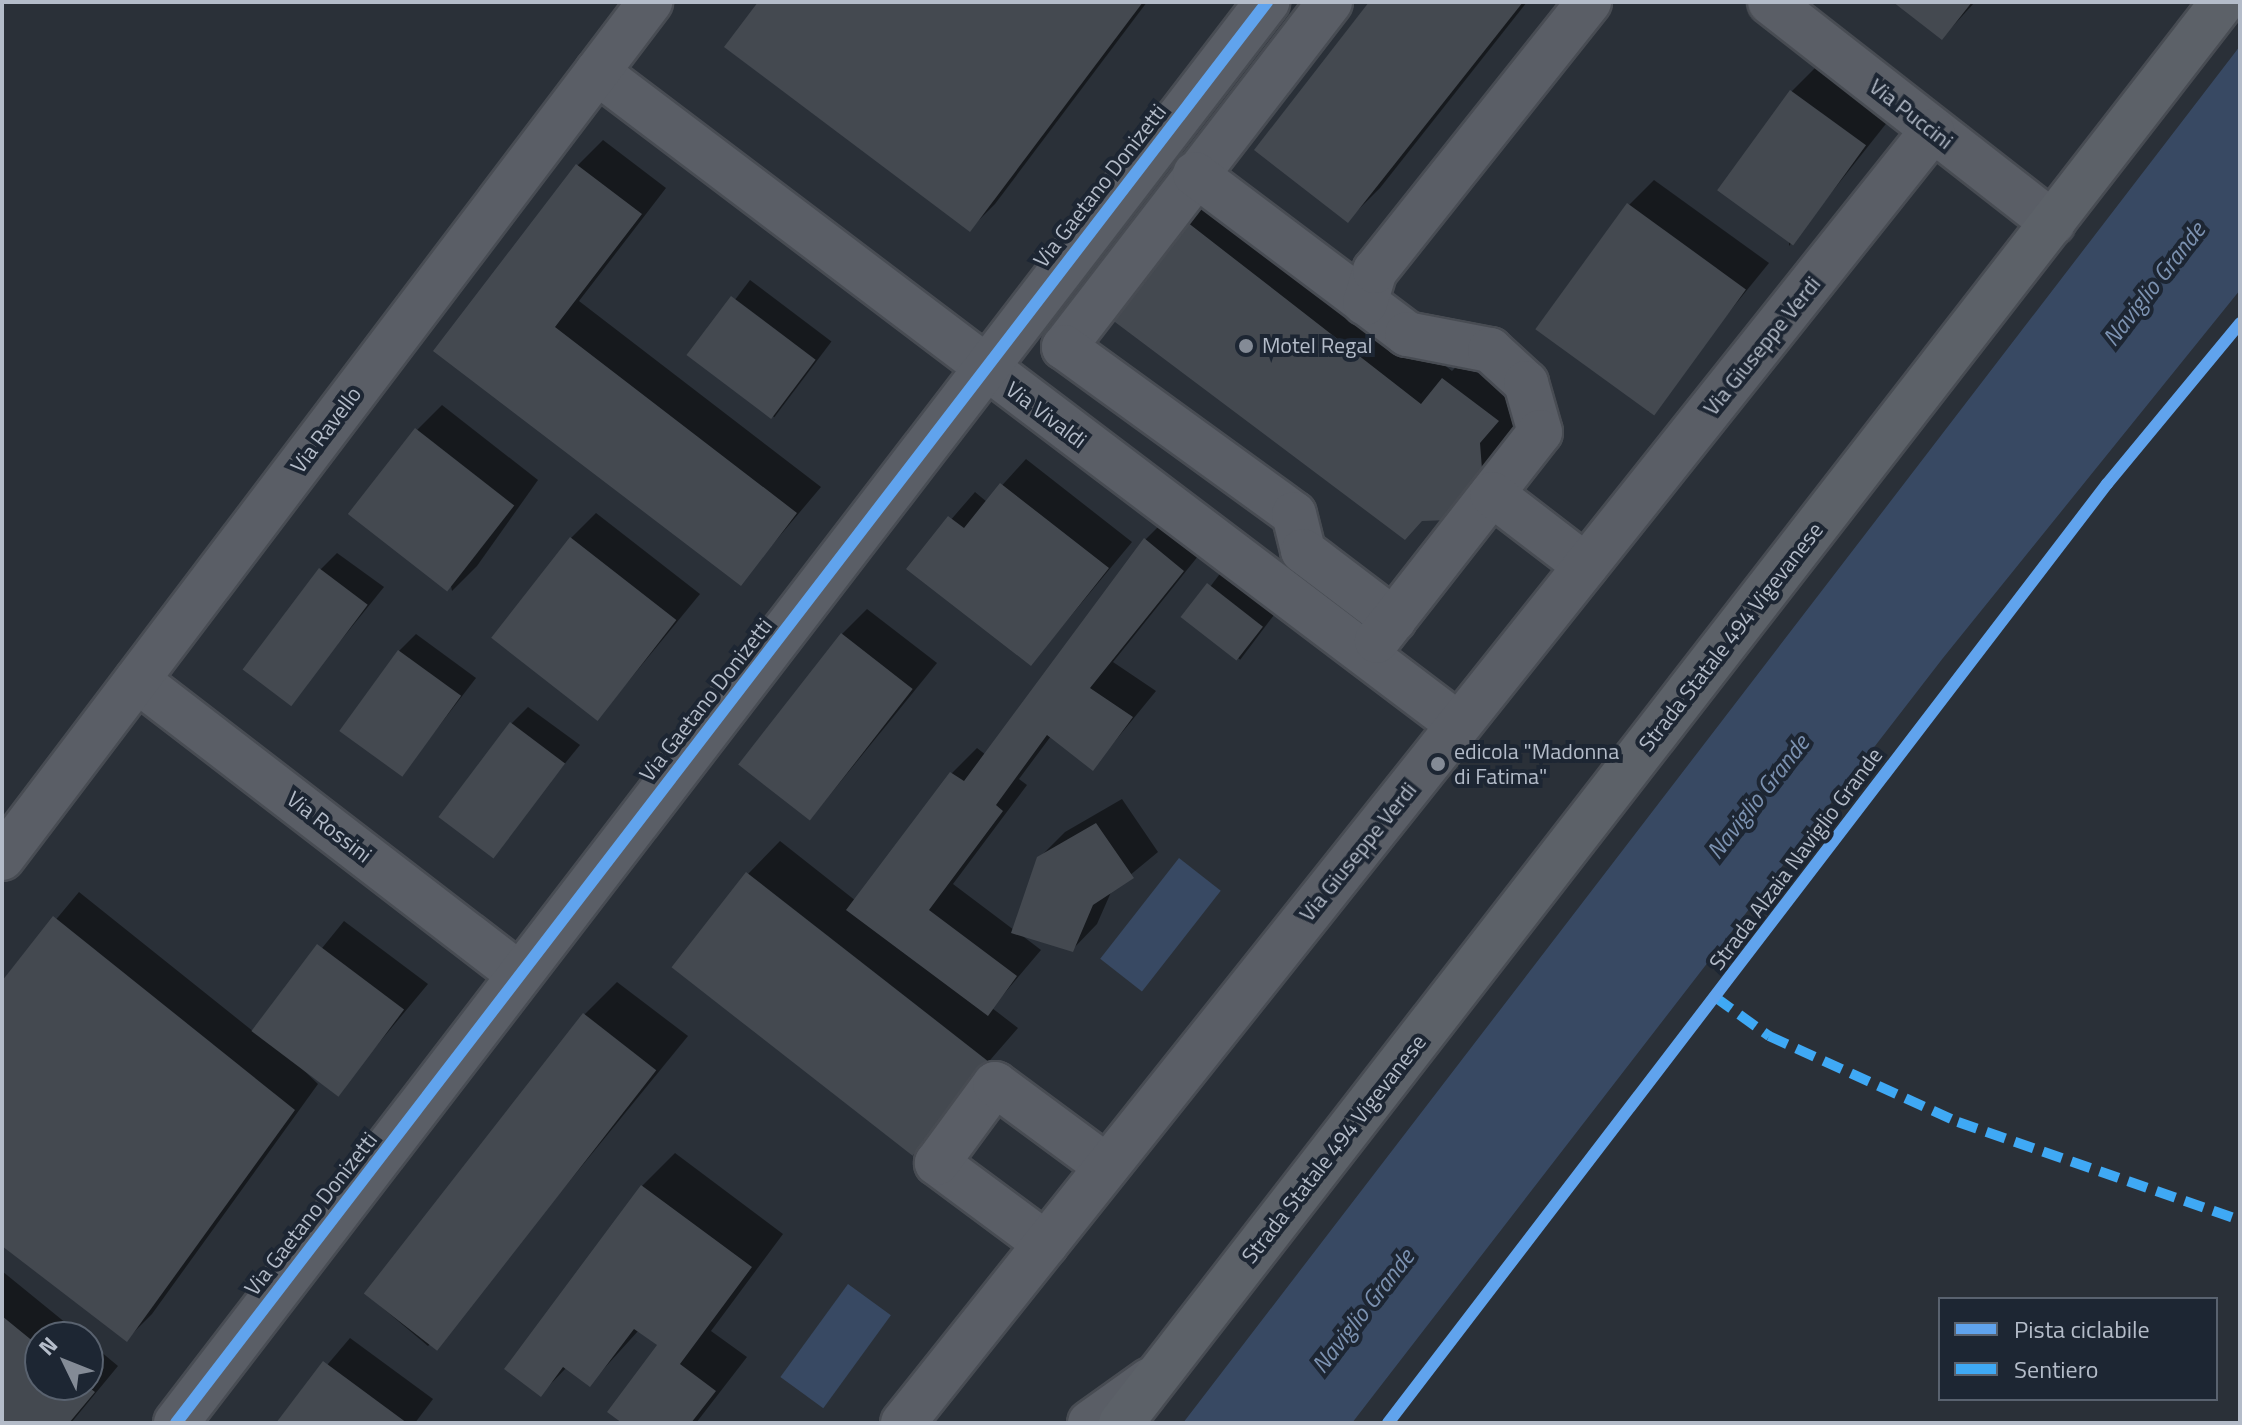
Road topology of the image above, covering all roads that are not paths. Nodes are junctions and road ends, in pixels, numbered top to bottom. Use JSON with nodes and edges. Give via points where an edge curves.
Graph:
{"nodes":[{"id":1,"x":650,"y":2,"type":"edge"},
{"id":2,"x":1267,"y":2,"type":"edge"},
{"id":3,"x":1330,"y":2,"type":"edge"},
{"id":4,"x":1589,"y":2,"type":"edge"},
{"id":5,"x":1770,"y":2,"type":"edge"},
{"id":6,"x":2223,"y":2,"type":"edge"},
{"id":7,"x":597,"y":72,"type":"junction"},
{"id":8,"x":1932,"y":131,"type":"junction"},
{"id":9,"x":1195,"y":174,"type":"junction"},
{"id":10,"x":2053,"y":223,"type":"junction"},
{"id":11,"x":1365,"y":303,"type":"junction"},
{"id":12,"x":985,"y":370,"type":"junction"},
{"id":13,"x":1492,"y":494,"type":"junction"},
{"id":14,"x":1586,"y":566,"type":"junction"},
{"id":15,"x":1394,"y":620,"type":"junction"},
{"id":16,"x":1366,"y":656,"type":"junction"},
{"id":17,"x":137,"y":680,"type":"junction"},
{"id":18,"x":1459,"y":725,"type":"junction"},
{"id":19,"x":2,"y":858,"type":"edge"},
{"id":20,"x":520,"y":975,"type":"junction"},
{"id":21,"x":1107,"y":1167,"type":"junction"},
{"id":22,"x":1046,"y":1244,"type":"junction"},
{"id":23,"x":1161,"y":1371,"type":"junction"},
{"id":24,"x":176,"y":1423,"type":"edge"},
{"id":25,"x":903,"y":1423,"type":"edge"},
{"id":26,"x":1090,"y":1423,"type":"edge"},
{"id":27,"x":1121,"y":1423,"type":"edge"}],
"edges":[{"from":1,"to":7,"type":"street","name":"Via Ravello"},
{"from":2,"to":12,"type":"street","name":"Via Gaetano Donizetti"},
{"from":3,"to":9,"type":"street"},
{"from":4,"to":11,"type":"street","via":[[1375,271]]},
{"from":5,"to":8,"type":"street","name":"Via Puccini"},
{"from":6,"to":10,"type":"main road","name":"Strada Statale 494 Vigevanese"},
{"from":7,"to":12,"type":"street","name":"Via Vivaldi"},
{"from":7,"to":17,"type":"street","name":"Via Ravello"},
{"from":8,"to":10,"type":"street","name":"Via Puccini"},
{"from":8,"to":14,"type":"street","name":"Via Giuseppe Verdi"},
{"from":9,"to":11,"type":"street"},
{"from":9,"to":15,"type":"street","via":[[1064,347],[1294,514],[1303,551]]},
{"from":10,"to":23,"type":"main road","name":"Strada Statale 494 Vigevanese"},
{"from":11,"to":13,"type":"street","via":[[1407,334],[1490,350],[1526,383],[1540,432]]},
{"from":12,"to":16,"type":"street","name":"Via Vivaldi"},
{"from":12,"to":20,"type":"street","name":"Via Gaetano Donizetti"},
{"from":13,"to":14,"type":"street"},
{"from":13,"to":15,"type":"street"},
{"from":14,"to":18,"type":"street","name":"Via Giuseppe Verdi"},
{"from":15,"to":16,"type":"street"},
{"from":16,"to":18,"type":"street","name":"Via Vivaldi"},
{"from":17,"to":19,"type":"street","name":"Via Ravello"},
{"from":17,"to":20,"type":"street","name":"Via Rossini"},
{"from":18,"to":21,"type":"street","name":"Via Giuseppe Verdi"},
{"from":20,"to":24,"type":"street","name":"Via Gaetano Donizetti"},
{"from":21,"to":22,"type":"street","name":"Via Giuseppe Verdi"},
{"from":21,"to":22,"type":"street","via":[[995,1084],[937,1163]]},
{"from":22,"to":25,"type":"street","name":"Via Giuseppe Verdi"},
{"from":23,"to":26,"type":"street"},
{"from":23,"to":27,"type":"main road","name":"Strada Statale 494 Vigevanese"}]}
